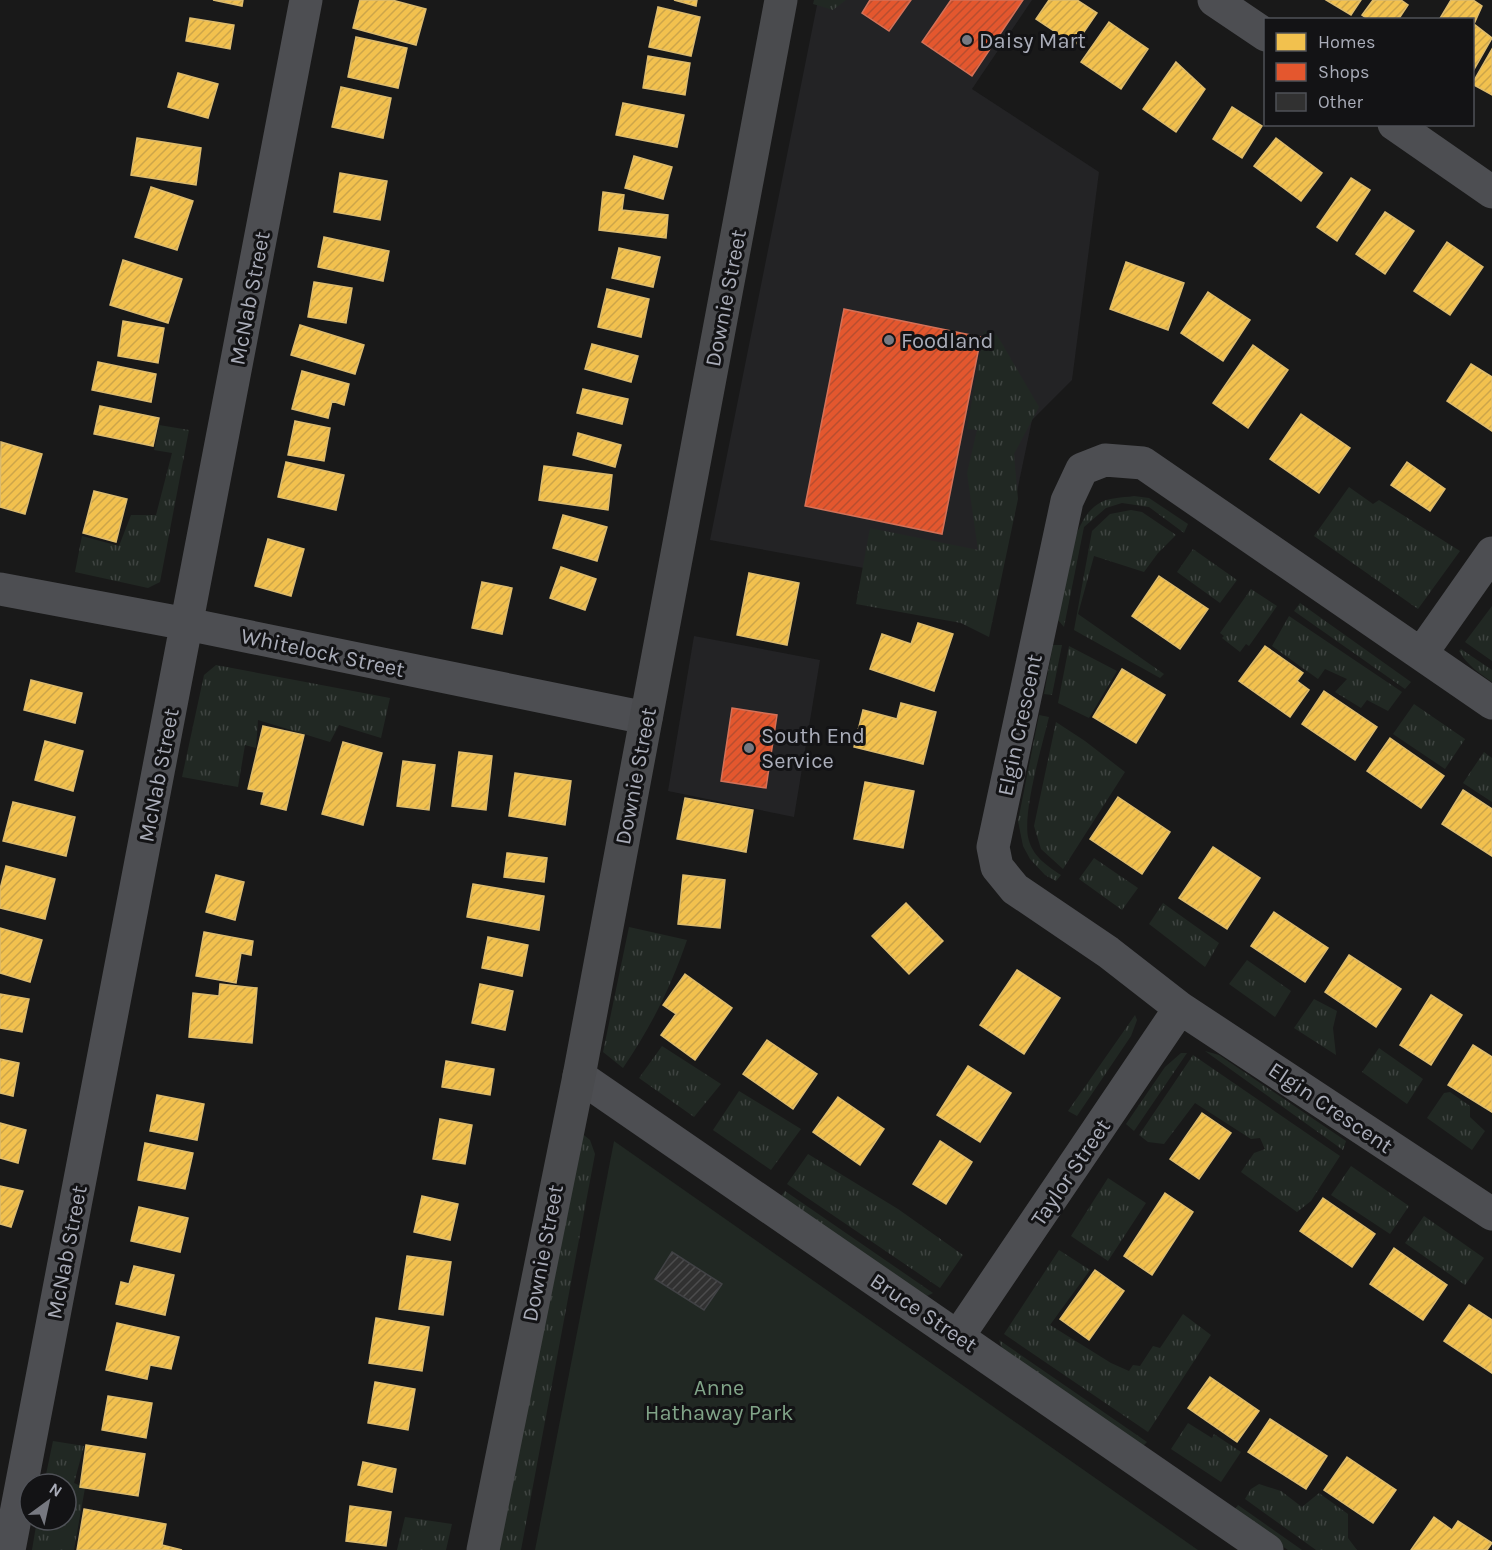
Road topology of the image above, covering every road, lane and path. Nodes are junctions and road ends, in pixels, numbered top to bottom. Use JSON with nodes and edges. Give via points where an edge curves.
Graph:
{"nodes":[{"id":1,"x":306,"y":0,"type":"edge"},
{"id":2,"x":781,"y":0,"type":"edge"},
{"id":3,"x":1214,"y":0,"type":"edge"},
{"id":4,"x":1264,"y":34,"type":"edge"},
{"id":5,"x":1397,"y":126,"type":"edge"},
{"id":6,"x":1492,"y":192,"type":"edge"},
{"id":7,"x":1492,"y":553,"type":"edge"},
{"id":8,"x":0,"y":589,"type":"edge"},
{"id":9,"x":187,"y":624,"type":"junction"},
{"id":10,"x":1421,"y":654,"type":"junction"},
{"id":11,"x":1492,"y":703,"type":"edge"},
{"id":12,"x":646,"y":718,"type":"junction"},
{"id":13,"x":1180,"y":1008,"type":"junction"},
{"id":14,"x":579,"y":1076,"type":"junction"},
{"id":15,"x":1492,"y":1215,"type":"edge"},
{"id":16,"x":959,"y":1335,"type":"junction"},
{"id":17,"x":9,"y":1550,"type":"edge"},
{"id":18,"x":483,"y":1550,"type":"edge"},
{"id":19,"x":1267,"y":1550,"type":"edge"}],
"edges":[{"from":1,"to":9,"type":"street","name":"McNab Street"},
{"from":2,"to":12,"type":"main road","name":"Downie Street"},
{"from":3,"to":4,"type":"street"},
{"from":5,"to":6,"type":"street"},
{"from":7,"to":10,"type":"street"},
{"from":8,"to":9,"type":"street","name":"Whitelock Street"},
{"from":9,"to":12,"type":"street","name":"Whitelock Street"},
{"from":9,"to":17,"type":"street","name":"McNab Street"},
{"from":10,"to":11,"type":"street","name":"Elgin Crescent"},
{"from":10,"to":13,"type":"street","name":"Elgin Crescent","via":[[1143,463],[1105,460],[1082,469],[1067,501],[993,847],[997,867],[1008,884],[1108,952]]},
{"from":12,"to":14,"type":"main road","name":"Downie Street"},
{"from":13,"to":15,"type":"street","name":"Elgin Crescent"},
{"from":13,"to":16,"type":"street","name":"Taylor Street"},
{"from":14,"to":16,"type":"street","name":"Bruce Street"},
{"from":14,"to":18,"type":"main road","name":"Downie Street"},
{"from":16,"to":19,"type":"street","name":"Bruce Street"}]}
